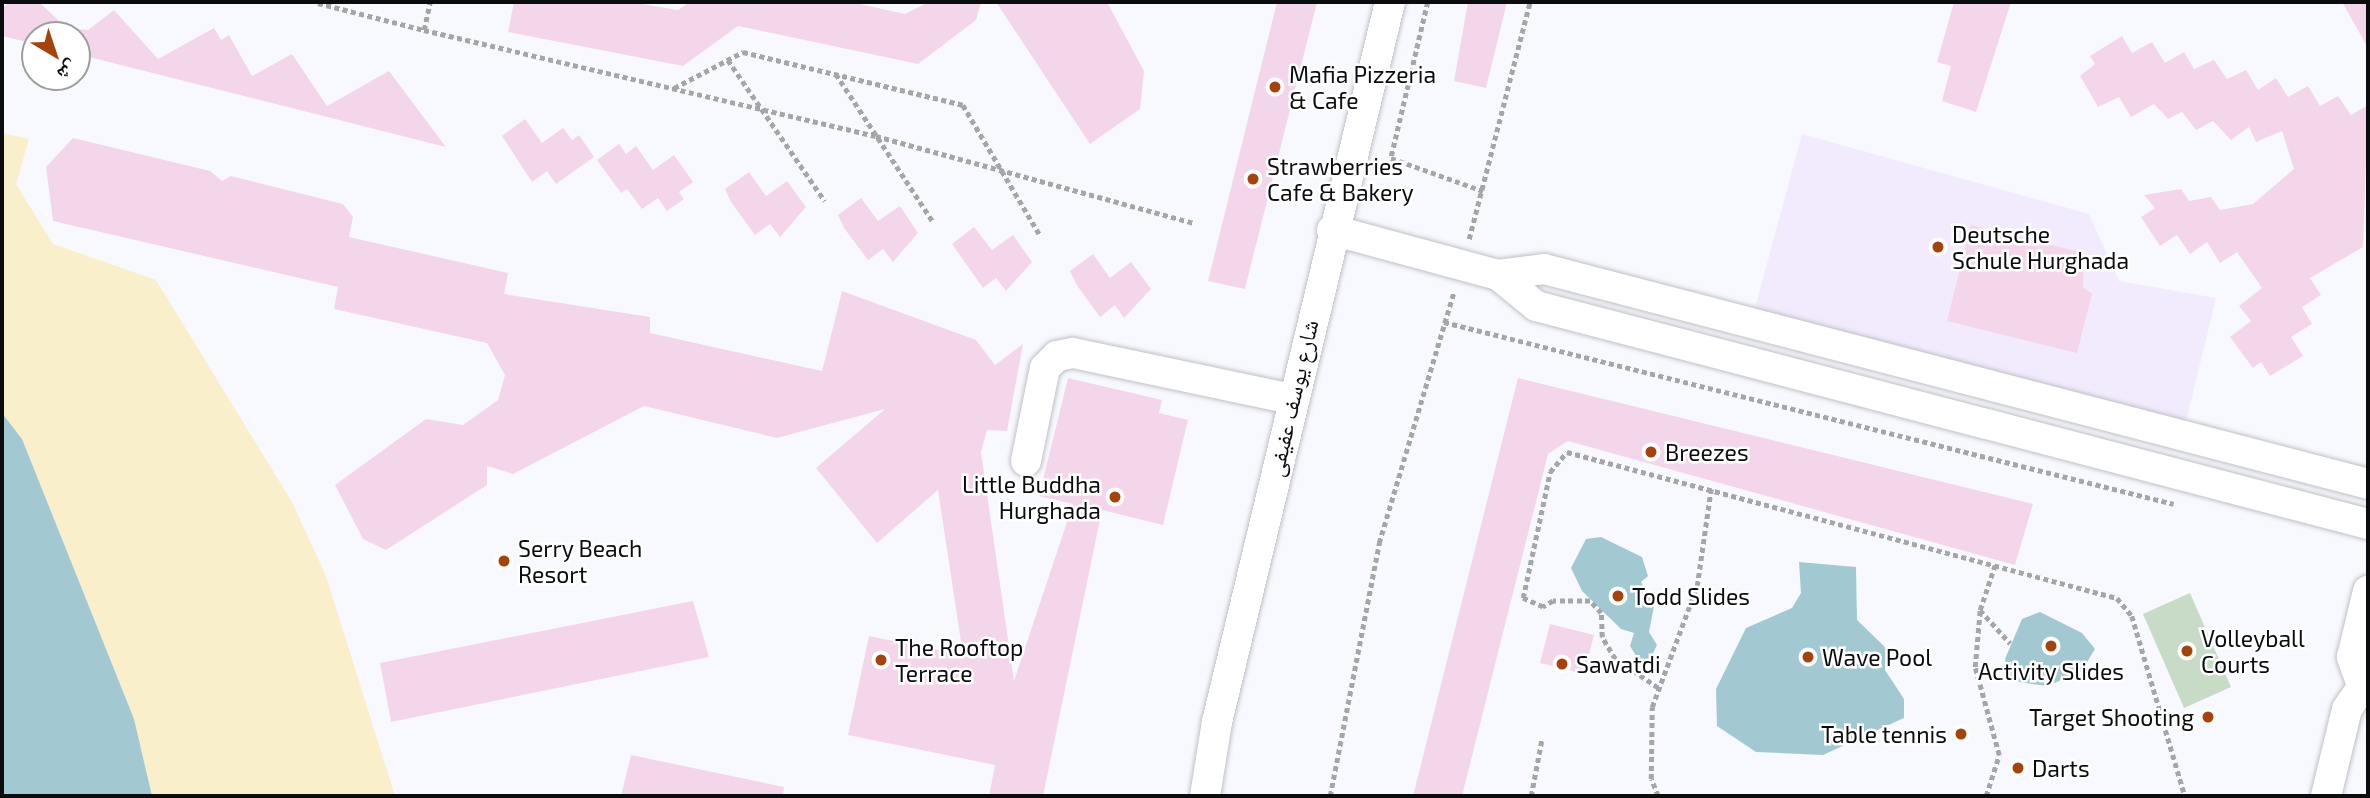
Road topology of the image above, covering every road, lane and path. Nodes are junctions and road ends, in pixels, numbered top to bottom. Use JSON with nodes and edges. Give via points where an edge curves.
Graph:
{"nodes":[{"id":1,"x":316,"y":2,"type":"edge"},
{"id":2,"x":430,"y":2,"type":"edge"},
{"id":3,"x":1390,"y":2,"type":"edge"},
{"id":4,"x":1428,"y":2,"type":"edge"},
{"id":5,"x":1530,"y":2,"type":"edge"},
{"id":6,"x":424,"y":30,"type":"junction"},
{"id":7,"x":728,"y":60,"type":"junction"},
{"id":8,"x":835,"y":73,"type":"junction"},
{"id":9,"x":673,"y":88,"type":"junction"},
{"id":10,"x":758,"y":107,"type":"junction"},
{"id":11,"x":876,"y":136,"type":"junction"},
{"id":12,"x":1003,"y":169,"type":"junction"},
{"id":13,"x":1483,"y":191,"type":"junction"},
{"id":14,"x":825,"y":201,"type":"dead end"},
{"id":15,"x":934,"y":223,"type":"dead end"},
{"id":16,"x":1194,"y":223,"type":"dead end"},
{"id":17,"x":1332,"y":230,"type":"junction"},
{"id":18,"x":1040,"y":235,"type":"dead end"},
{"id":19,"x":1461,"y":265,"type":"junction"},
{"id":20,"x":1498,"y":275,"type":"junction"},
{"id":21,"x":1444,"y":321,"type":"junction"},
{"id":22,"x":1970,"y":379,"type":"junction"},
{"id":23,"x":1292,"y":399,"type":"junction"},
{"id":24,"x":1961,"y":417,"type":"junction"},
{"id":25,"x":1026,"y":461,"type":"dead end"},
{"id":26,"x":2368,"y":484,"type":"edge"},
{"id":27,"x":1711,"y":489,"type":"junction"},
{"id":28,"x":2181,"y":506,"type":"dead end"},
{"id":29,"x":2368,"y":524,"type":"edge"},
{"id":30,"x":1995,"y":565,"type":"junction"},
{"id":31,"x":2368,"y":591,"type":"edge"},
{"id":32,"x":1980,"y":610,"type":"junction"},
{"id":33,"x":2010,"y":643,"type":"dead end"},
{"id":34,"x":2365,"y":682,"type":"edge"},
{"id":35,"x":1658,"y":688,"type":"junction"},
{"id":36,"x":2355,"y":729,"type":"edge"},
{"id":37,"x":1542,"y":738,"type":"dead end"},
{"id":38,"x":1205,"y":796,"type":"edge"},
{"id":39,"x":1330,"y":796,"type":"edge"},
{"id":40,"x":1531,"y":796,"type":"edge"},
{"id":41,"x":1658,"y":796,"type":"edge"},
{"id":42,"x":1986,"y":796,"type":"edge"},
{"id":43,"x":2185,"y":796,"type":"edge"},
{"id":44,"x":2326,"y":796,"type":"edge"}],
"edges":[{"from":1,"to":6,"type":"path"},
{"from":2,"to":6,"type":"path"},
{"from":3,"to":17,"type":"street","name":"شارع يوسف عفيفى"},
{"from":4,"to":13,"type":"path","via":[[1391,158]]},
{"from":5,"to":13,"type":"path"},
{"from":6,"to":9,"type":"path"},
{"from":7,"to":8,"type":"path","via":[[743,52]]},
{"from":7,"to":9,"type":"path"},
{"from":7,"to":10,"type":"path"},
{"from":8,"to":11,"type":"path"},
{"from":8,"to":12,"type":"path","via":[[963,105]]},
{"from":9,"to":10,"type":"path"},
{"from":10,"to":11,"type":"path"},
{"from":10,"to":14,"type":"path"},
{"from":11,"to":12,"type":"path"},
{"from":11,"to":15,"type":"path"},
{"from":12,"to":16,"type":"path"},
{"from":12,"to":18,"type":"path"},
{"from":13,"to":19,"type":"path"},
{"from":17,"to":19,"type":"street"},
{"from":17,"to":23,"type":"street","name":"شارع يوسف عفيفى"},
{"from":19,"to":20,"type":"street"},
{"from":19,"to":21,"type":"path"},
{"from":20,"to":22,"type":"street","via":[[1544,269]]},
{"from":20,"to":24,"type":"street","via":[[1536,306]]},
{"from":21,"to":28,"type":"path"},
{"from":21,"to":39,"type":"path","via":[[1379,543]]},
{"from":22,"to":24,"type":"street"},
{"from":22,"to":26,"type":"street"},
{"from":23,"to":25,"type":"street","via":[[1073,353],[1057,356],[1045,368]]},
{"from":23,"to":38,"type":"street","name":"شارع يوسف عفيفى"},
{"from":24,"to":29,"type":"street"},
{"from":27,"to":30,"type":"path"},
{"from":27,"to":35,"type":"path","via":[[1697,586]]},
{"from":27,"to":35,"type":"path","via":[[1575,452],[1561,455],[1550,472],[1523,598],[1543,607],[1553,601],[1590,601],[1601,613],[1602,637],[1615,659]]},
{"from":30,"to":32,"type":"path"},
{"from":30,"to":43,"type":"path","via":[[2117,598],[2126,606]]},
{"from":31,"to":34,"type":"street","via":[[2352,657]]},
{"from":32,"to":33,"type":"path"},
{"from":32,"to":42,"type":"path","via":[[1975,667],[1999,755]]},
{"from":34,"to":36,"type":"street"},
{"from":35,"to":41,"type":"path","via":[[1649,743]]},
{"from":36,"to":44,"type":"street"},
{"from":37,"to":40,"type":"path"}]}
